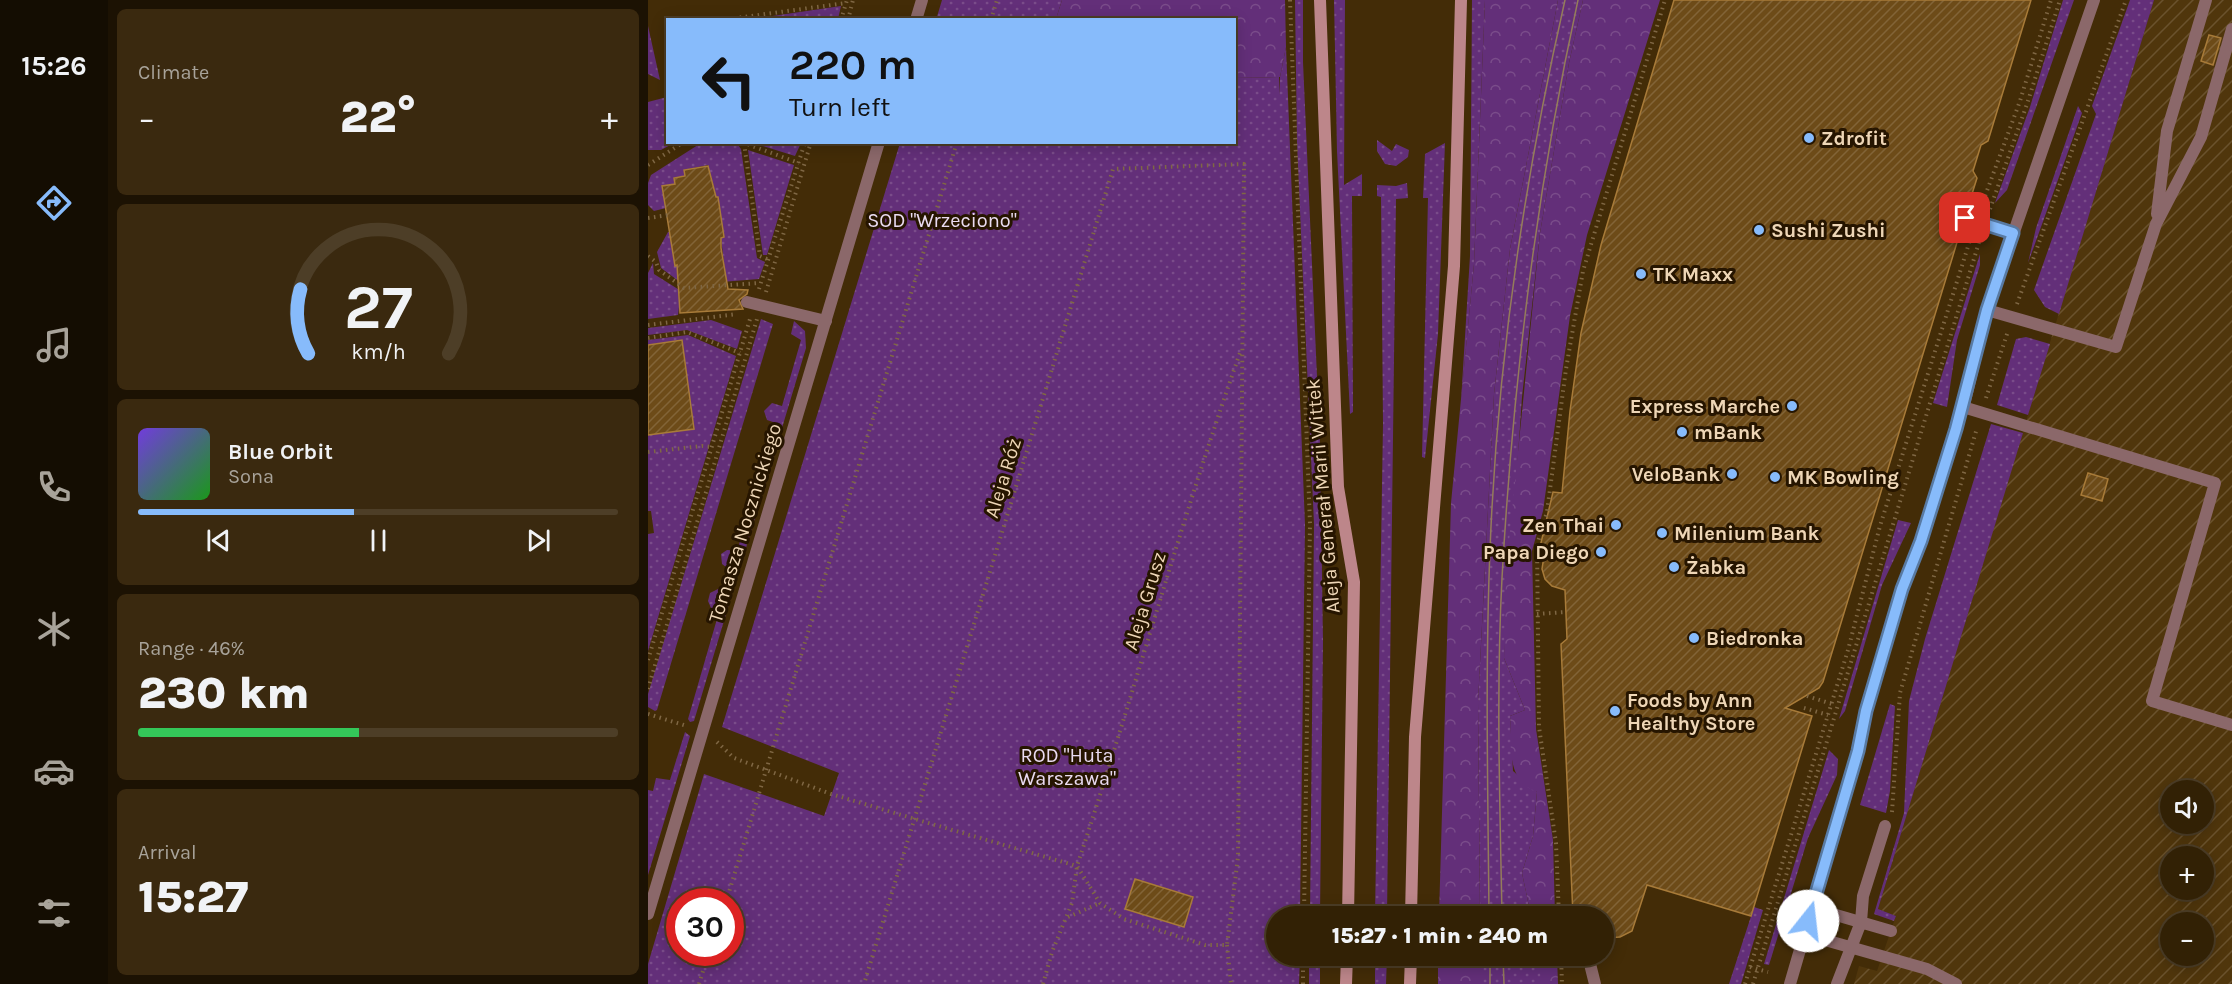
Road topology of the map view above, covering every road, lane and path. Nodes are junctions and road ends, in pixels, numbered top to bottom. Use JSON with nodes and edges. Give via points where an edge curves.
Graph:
{"nodes":[{"id":1,"x":854,"y":0,"type":"edge"},
{"id":2,"x":922,"y":0,"type":"edge"},
{"id":3,"x":998,"y":0,"type":"edge"},
{"id":4,"x":1290,"y":0,"type":"edge"},
{"id":5,"x":1320,"y":0,"type":"edge"},
{"id":6,"x":1461,"y":0,"type":"edge"},
{"id":7,"x":1665,"y":0,"type":"edge"},
{"id":8,"x":2050,"y":0,"type":"edge"},
{"id":9,"x":2060,"y":0,"type":"edge"},
{"id":10,"x":2094,"y":0,"type":"edge"},
{"id":11,"x":2206,"y":0,"type":"edge"},
{"id":12,"x":847,"y":1,"type":"edge"},
{"id":13,"x":735,"y":18,"type":"edge"},
{"id":14,"x":842,"y":18,"type":"edge"},
{"id":15,"x":849,"y":18,"type":"edge"},
{"id":16,"x":917,"y":18,"type":"edge"},
{"id":17,"x":993,"y":18,"type":"edge"},
{"id":18,"x":2232,"y":29,"type":"edge"},
{"id":19,"x":681,"y":144,"type":"edge"},
{"id":20,"x":744,"y":144,"type":"edge"},
{"id":21,"x":747,"y":144,"type":"edge"},
{"id":22,"x":804,"y":144,"type":"edge"},
{"id":23,"x":810,"y":144,"type":"edge"},
{"id":24,"x":878,"y":144,"type":"edge"},
{"id":25,"x":956,"y":144,"type":"edge"},
{"id":26,"x":799,"y":164,"type":"junction"},
{"id":27,"x":648,"y":165,"type":"edge"},
{"id":28,"x":669,"y":215,"type":"dead end"},
{"id":29,"x":648,"y":218,"type":"edge"},
{"id":30,"x":1975,"y":221,"type":"junction"},
{"id":31,"x":2156,"y":224,"type":"junction"},
{"id":32,"x":2013,"y":233,"type":"junction"},
{"id":33,"x":648,"y":256,"type":"edge"},
{"id":34,"x":767,"y":260,"type":"junction"},
{"id":35,"x":760,"y":284,"type":"junction"},
{"id":36,"x":755,"y":303,"type":"junction"},
{"id":37,"x":1987,"y":310,"type":"junction"},
{"id":38,"x":826,"y":321,"type":"junction"},
{"id":39,"x":648,"y":325,"type":"edge"},
{"id":40,"x":648,"y":338,"type":"edge"},
{"id":41,"x":1242,"y":345,"type":"junction"},
{"id":42,"x":740,"y":353,"type":"junction"},
{"id":43,"x":1963,"y":407,"type":"junction"},
{"id":44,"x":712,"y":447,"type":"junction"},
{"id":45,"x":648,"y":452,"type":"edge"},
{"id":46,"x":1566,"y":612,"type":"dead end"},
{"id":47,"x":1537,"y":614,"type":"junction"},
{"id":48,"x":648,"y":660,"type":"edge"},
{"id":49,"x":648,"y":689,"type":"edge"},
{"id":50,"x":1807,"y":696,"type":"dead end"},
{"id":51,"x":1832,"y":704,"type":"junction"},
{"id":52,"x":1804,"y":708,"type":"dead end"},
{"id":53,"x":648,"y":714,"type":"edge"},
{"id":54,"x":1828,"y":715,"type":"junction"},
{"id":55,"x":2232,"y":725,"type":"edge"},
{"id":56,"x":704,"y":731,"type":"junction"},
{"id":57,"x":765,"y":769,"type":"junction"},
{"id":58,"x":915,"y":819,"type":"junction"},
{"id":59,"x":1885,"y":826,"type":"dead end"},
{"id":60,"x":1077,"y":866,"type":"junction"},
{"id":61,"x":730,"y":888,"type":"edge"},
{"id":62,"x":1100,"y":903,"type":"junction"},
{"id":63,"x":1304,"y":906,"type":"edge"},
{"id":64,"x":1348,"y":906,"type":"edge"},
{"id":65,"x":1411,"y":906,"type":"edge"},
{"id":66,"x":1559,"y":906,"type":"edge"},
{"id":67,"x":1812,"y":908,"type":"junction"},
{"id":68,"x":648,"y":914,"type":"edge"},
{"id":69,"x":1066,"y":918,"type":"junction"},
{"id":70,"x":1861,"y":922,"type":"junction"},
{"id":71,"x":1891,"y":931,"type":"dead end"},
{"id":72,"x":1804,"y":934,"type":"junction"},
{"id":73,"x":1227,"y":945,"type":"junction"},
{"id":74,"x":1852,"y":947,"type":"junction"},
{"id":75,"x":705,"y":966,"type":"edge"},
{"id":76,"x":1303,"y":966,"type":"edge"},
{"id":77,"x":1347,"y":966,"type":"edge"},
{"id":78,"x":1411,"y":966,"type":"edge"},
{"id":79,"x":1561,"y":966,"type":"edge"},
{"id":80,"x":1590,"y":966,"type":"edge"},
{"id":81,"x":1750,"y":967,"type":"junction"},
{"id":82,"x":1758,"y":969,"type":"junction"},
{"id":83,"x":1768,"y":972,"type":"dead end"},
{"id":84,"x":1229,"y":982,"type":"edge"},
{"id":85,"x":699,"y":984,"type":"edge"},
{"id":86,"x":864,"y":984,"type":"edge"},
{"id":87,"x":1043,"y":984,"type":"edge"},
{"id":88,"x":1302,"y":984,"type":"edge"},
{"id":89,"x":1346,"y":984,"type":"edge"},
{"id":90,"x":1410,"y":984,"type":"edge"},
{"id":91,"x":1562,"y":984,"type":"edge"},
{"id":92,"x":1595,"y":984,"type":"edge"},
{"id":93,"x":1745,"y":984,"type":"edge"},
{"id":94,"x":1753,"y":984,"type":"edge"},
{"id":95,"x":1790,"y":984,"type":"edge"},
{"id":96,"x":1837,"y":984,"type":"edge"},
{"id":97,"x":1956,"y":984,"type":"edge"}],
"edges":[{"from":1,"to":15,"type":"path"},
{"from":2,"to":16,"type":"street"},
{"from":3,"to":17,"type":"path"},
{"from":4,"to":63,"type":"path","via":[[1310,524]]},
{"from":5,"to":64,"type":"main road","name":"Aleja Generał Marii Wittek","via":[[1338,488],[1354,582]]},
{"from":6,"to":65,"type":"main road","via":[[1454,266],[1415,736]]},
{"from":7,"to":47,"type":"path","via":[[1581,282],[1547,512],[1537,546]]},
{"from":8,"to":30,"type":"path","via":[[2020,101]]},
{"from":9,"to":30,"type":"path","via":[[2027,104]]},
{"from":10,"to":32,"type":"street"},
{"from":11,"to":31,"type":"street","via":[[2167,131]]},
{"from":12,"to":13,"type":"path"},
{"from":12,"to":14,"type":"path"},
{"from":18,"to":31,"type":"street","via":[[2200,137]]},
{"from":19,"to":27,"type":"path"},
{"from":20,"to":34,"type":"path","via":[[760,256]]},
{"from":21,"to":26,"type":"path"},
{"from":22,"to":26,"type":"path"},
{"from":23,"to":36,"type":"path"},
{"from":24,"to":38,"type":"street","name":"Tomasza Nocznickiego"},
{"from":25,"to":57,"type":"path"},
{"from":26,"to":34,"type":"path"},
{"from":28,"to":29,"type":"path"},
{"from":30,"to":32,"type":"street"},
{"from":30,"to":51,"type":"path","via":[[1880,526]]},
{"from":30,"to":82,"type":"path"},
{"from":31,"to":37,"type":"street","via":[[2116,347]]},
{"from":32,"to":37,"type":"street"},
{"from":33,"to":35,"type":"path","via":[[659,270],[684,288]]},
{"from":34,"to":35,"type":"path"},
{"from":35,"to":36,"type":"path"},
{"from":36,"to":38,"type":"street"},
{"from":36,"to":49,"type":"path"},
{"from":37,"to":43,"type":"street"},
{"from":38,"to":56,"type":"street","name":"Tomasza Nocznickiego"},
{"from":39,"to":42,"type":"path","via":[[751,315]]},
{"from":40,"to":42,"type":"path","via":[[687,332]]},
{"from":41,"to":58,"type":"path","name":"Aleja Róż","via":[[1244,164],[1113,169]]},
{"from":41,"to":60,"type":"path","name":"Aleja Grusz","via":[[1204,453]]},
{"from":41,"to":73,"type":"path","via":[[1238,857]]},
{"from":42,"to":44,"type":"path"},
{"from":43,"to":55,"type":"street","via":[[2214,483],[2152,700]]},
{"from":43,"to":67,"type":"street","via":[[1902,589]]},
{"from":44,"to":45,"type":"path"},
{"from":44,"to":48,"type":"path"},
{"from":46,"to":47,"type":"path"},
{"from":47,"to":66,"type":"path","via":[[1539,727],[1556,843]]},
{"from":50,"to":51,"type":"path"},
{"from":51,"to":54,"type":"path"},
{"from":52,"to":54,"type":"path"},
{"from":53,"to":56,"type":"path"},
{"from":54,"to":81,"type":"path"},
{"from":56,"to":57,"type":"path","via":[[734,758]]},
{"from":56,"to":68,"type":"street","name":"Tomasza Nocznickiego"},
{"from":57,"to":58,"type":"path"},
{"from":57,"to":61,"type":"path"},
{"from":58,"to":60,"type":"path"},
{"from":58,"to":86,"type":"path","name":"Aleja Róż"},
{"from":59,"to":70,"type":"street","via":[[1863,896]]},
{"from":60,"to":62,"type":"path"},
{"from":60,"to":69,"type":"path","name":"Aleja Grusz"},
{"from":62,"to":69,"type":"path"},
{"from":62,"to":73,"type":"path","via":[[1124,920],[1205,945]]},
{"from":67,"to":70,"type":"street"},
{"from":67,"to":72,"type":"street"},
{"from":69,"to":87,"type":"path","name":"Aleja Grusz"},
{"from":70,"to":71,"type":"street"},
{"from":70,"to":74,"type":"street"},
{"from":72,"to":74,"type":"street"},
{"from":72,"to":95,"type":"street"},
{"from":73,"to":84,"type":"path"},
{"from":74,"to":96,"type":"street"},
{"from":74,"to":97,"type":"street","via":[[1927,969]]},
{"from":75,"to":85,"type":"path"},
{"from":76,"to":88,"type":"path"},
{"from":77,"to":89,"type":"main road"},
{"from":78,"to":90,"type":"main road"},
{"from":79,"to":91,"type":"path"},
{"from":80,"to":92,"type":"street"},
{"from":81,"to":82,"type":"path"},
{"from":81,"to":93,"type":"path"},
{"from":82,"to":83,"type":"path"},
{"from":82,"to":94,"type":"path"}]}
